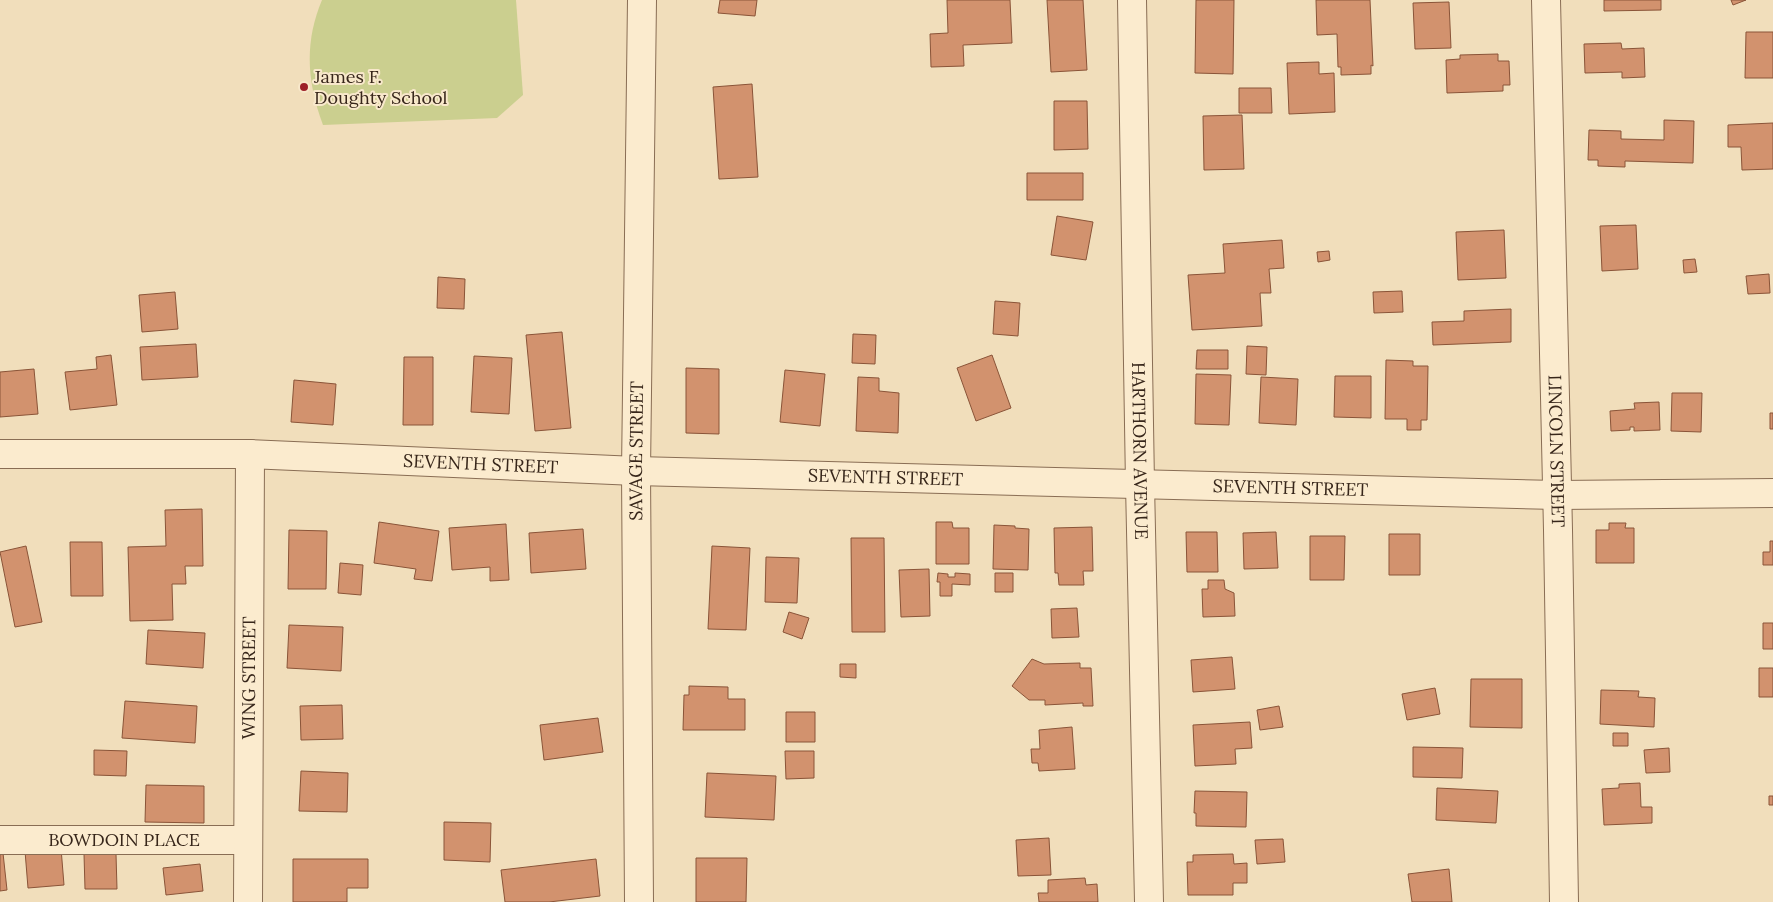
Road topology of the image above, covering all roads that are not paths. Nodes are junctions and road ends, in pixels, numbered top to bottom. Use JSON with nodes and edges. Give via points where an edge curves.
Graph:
{"nodes":[{"id":1,"x":642,"y":0,"type":"edge"},
{"id":2,"x":1132,"y":0,"type":"edge"},
{"id":3,"x":1546,"y":0,"type":"edge"},
{"id":4,"x":0,"y":454,"type":"edge"},
{"id":5,"x":250,"y":454,"type":"junction"},
{"id":6,"x":636,"y":471,"type":"junction"},
{"id":7,"x":1140,"y":484,"type":"junction"},
{"id":8,"x":1773,"y":493,"type":"edge"},
{"id":9,"x":1557,"y":494,"type":"junction"},
{"id":10,"x":0,"y":840,"type":"edge"},
{"id":11,"x":247,"y":840,"type":"junction"},
{"id":12,"x":248,"y":902,"type":"edge"},
{"id":13,"x":639,"y":902,"type":"edge"},
{"id":14,"x":1149,"y":902,"type":"edge"},
{"id":15,"x":1564,"y":902,"type":"edge"}],
"edges":[{"from":1,"to":6,"type":"street","name":"SAVAGE STREET"},
{"from":2,"to":7,"type":"street","name":"HARTHORN AVENUE"},
{"from":3,"to":9,"type":"street","name":"LINCOLN STREET"},
{"from":4,"to":5,"type":"street","name":"SEVENTH STREET"},
{"from":5,"to":6,"type":"street","name":"SEVENTH STREET"},
{"from":5,"to":11,"type":"street","name":"WING STREET"},
{"from":6,"to":7,"type":"street","name":"SEVENTH STREET"},
{"from":6,"to":13,"type":"street","name":"SAVAGE STREET"},
{"from":7,"to":9,"type":"street","name":"SEVENTH STREET"},
{"from":7,"to":14,"type":"street","name":"HARTHORN AVENUE"},
{"from":8,"to":9,"type":"street","name":"SEVENTH STREET"},
{"from":9,"to":15,"type":"street","name":"LINCOLN STREET"},
{"from":10,"to":11,"type":"street","name":"BOWDOIN PLACE"},
{"from":11,"to":12,"type":"street","name":"WING STREET"}]}
